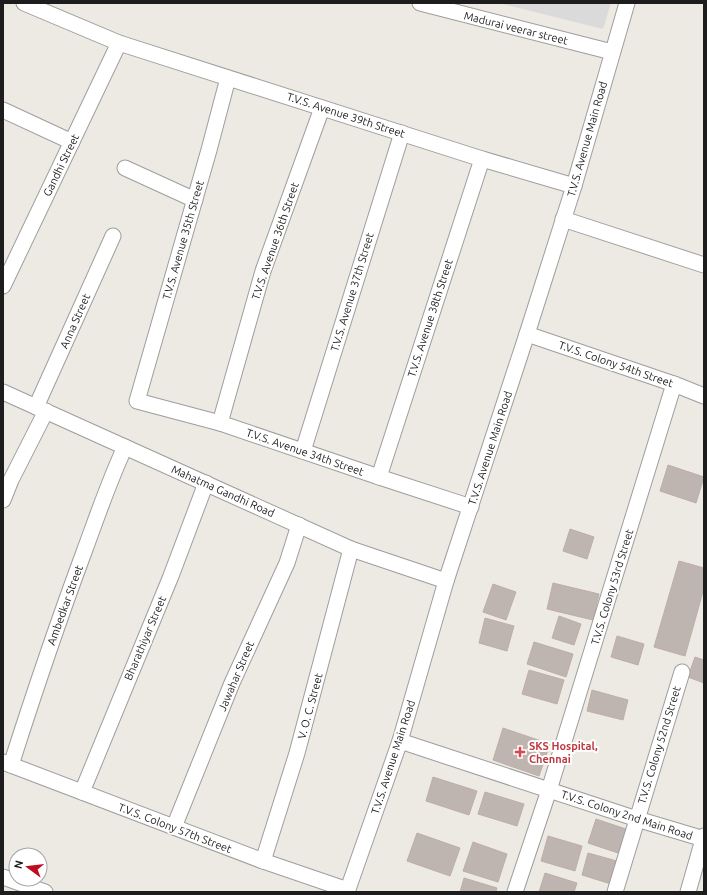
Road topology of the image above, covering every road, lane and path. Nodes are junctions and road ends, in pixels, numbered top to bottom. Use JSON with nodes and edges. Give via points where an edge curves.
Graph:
{"nodes":[{"id":1,"x":24,"y":3,"type":"edge"},
{"id":2,"x":627,"y":3,"type":"edge"},
{"id":3,"x":426,"y":4,"type":"edge"},
{"id":4,"x":119,"y":43,"type":"junction"},
{"id":5,"x":612,"y":52,"type":"junction"},
{"id":6,"x":228,"y":78,"type":"junction"},
{"id":7,"x":322,"y":108,"type":"junction"},
{"id":8,"x":3,"y":110,"type":"edge"},
{"id":9,"x":402,"y":133,"type":"junction"},
{"id":10,"x":72,"y":142,"type":"junction"},
{"id":11,"x":482,"y":159,"type":"junction"},
{"id":12,"x":125,"y":168,"type":"dead end"},
{"id":13,"x":574,"y":186,"type":"junction"},
{"id":14,"x":195,"y":200,"type":"junction"},
{"id":15,"x":563,"y":219,"type":"junction"},
{"id":16,"x":113,"y":236,"type":"dead end"},
{"id":17,"x":704,"y":265,"type":"edge"},
{"id":18,"x":4,"y":280,"type":"edge"},
{"id":19,"x":527,"y":334,"type":"junction"},
{"id":20,"x":674,"y":384,"type":"junction"},
{"id":21,"x":3,"y":392,"type":"edge"},
{"id":22,"x":704,"y":396,"type":"edge"},
{"id":23,"x":137,"y":402,"type":"joint"},
{"id":24,"x":41,"y":409,"type":"junction"},
{"id":25,"x":220,"y":423,"type":"junction"},
{"id":26,"x":125,"y":447,"type":"junction"},
{"id":27,"x":303,"y":451,"type":"junction"},
{"id":28,"x":379,"y":477,"type":"junction"},
{"id":29,"x":206,"y":483,"type":"junction"},
{"id":30,"x":3,"y":500,"type":"edge"},
{"id":31,"x":471,"y":507,"type":"junction"},
{"id":32,"x":299,"y":525,"type":"junction"},
{"id":33,"x":351,"y":549,"type":"junction"},
{"id":34,"x":446,"y":581,"type":"junction"},
{"id":35,"x":682,"y":672,"type":"dead end"},
{"id":36,"x":400,"y":741,"type":"junction"},
{"id":37,"x":7,"y":763,"type":"edge"},
{"id":38,"x":549,"y":790,"type":"junction"},
{"id":39,"x":82,"y":792,"type":"junction"},
{"id":40,"x":637,"y":819,"type":"junction"},
{"id":41,"x":174,"y":827,"type":"junction"},
{"id":42,"x":704,"y":838,"type":"edge"},
{"id":43,"x":263,"y":861,"type":"junction"},
{"id":44,"x":3,"y":877,"type":"edge"},
{"id":45,"x":347,"y":891,"type":"edge"},
{"id":46,"x":45,"y":892,"type":"edge"},
{"id":47,"x":515,"y":892,"type":"edge"},
{"id":48,"x":615,"y":892,"type":"edge"},
{"id":49,"x":688,"y":892,"type":"edge"}],
"edges":[{"from":1,"to":4,"type":"street","name":"T.V.S. Avenue 39th Street"},
{"from":2,"to":5,"type":"street","name":"T.V.S. Avenue Main Road"},
{"from":3,"to":5,"type":"street","name":"Madurai veerar street"},
{"from":4,"to":6,"type":"street","name":"T.V.S. Avenue 39th Street"},
{"from":4,"to":10,"type":"street","name":"Gandhi Street"},
{"from":5,"to":13,"type":"street","name":"T.V.S. Avenue Main Road"},
{"from":6,"to":7,"type":"street","name":"T.V.S. Avenue 39th Street"},
{"from":6,"to":14,"type":"street","name":"T.V.S. Avenue 35th Street"},
{"from":7,"to":9,"type":"street","name":"T.V.S. Avenue 39th Street"},
{"from":7,"to":25,"type":"street","name":"T.V.S. Avenue 36th Street","via":[[262,271]]},
{"from":8,"to":10,"type":"street"},
{"from":9,"to":11,"type":"street","name":"T.V.S. Avenue 39th Street"},
{"from":9,"to":27,"type":"street","name":"T.V.S. Avenue 37th Street"},
{"from":10,"to":18,"type":"street","name":"Gandhi Street"},
{"from":11,"to":13,"type":"street","name":"T.V.S. Avenue 39th Street"},
{"from":11,"to":28,"type":"street","name":"T.V.S. Avenue 38th Street"},
{"from":12,"to":14,"type":"street"},
{"from":13,"to":15,"type":"street","name":"T.V.S. Avenue Main Road"},
{"from":14,"to":23,"type":"street","name":"T.V.S. Avenue 35th Street"},
{"from":15,"to":17,"type":"street"},
{"from":15,"to":19,"type":"street","name":"T.V.S. Avenue Main Road"},
{"from":16,"to":24,"type":"street","name":"Anna Street"},
{"from":19,"to":20,"type":"street","name":"T.V.S. Colony 54th Street"},
{"from":19,"to":31,"type":"street","name":"T.V.S. Avenue Main Road"},
{"from":20,"to":22,"type":"street","name":"T.V.S. Colony 54th Street"},
{"from":20,"to":38,"type":"street","name":"T.V.S. Colony 53rd Street"},
{"from":21,"to":24,"type":"street","name":"Mahatma Gandhi Road"},
{"from":23,"to":25,"type":"street","name":"T.V.S. Avenue 34th Street"},
{"from":24,"to":26,"type":"street","name":"Mahatma Gandhi Road"},
{"from":24,"to":30,"type":"street","name":"Anna Street"},
{"from":25,"to":27,"type":"street","name":"T.V.S. Avenue 34th Street"},
{"from":26,"to":29,"type":"street","name":"Mahatma Gandhi Road"},
{"from":26,"to":37,"type":"street","name":"Ambedkar Street"},
{"from":27,"to":28,"type":"street","name":"T.V.S. Avenue 34th Street"},
{"from":28,"to":31,"type":"street","name":"T.V.S. Avenue 34th Street"},
{"from":29,"to":32,"type":"street","name":"Mahatma Gandhi Road"},
{"from":29,"to":39,"type":"street","name":"Bharathiyar Street","via":[[171,576]]},
{"from":31,"to":34,"type":"street","name":"T.V.S. Avenue Main Road"},
{"from":32,"to":33,"type":"street","name":"Mahatma Gandhi Road"},
{"from":32,"to":41,"type":"street","name":"Jawahar Street","via":[[287,563],[232,683]]},
{"from":33,"to":34,"type":"street","name":"Mahatma Gandhi Road"},
{"from":33,"to":43,"type":"street","name":"V. O. C. Street","via":[[298,753]]},
{"from":34,"to":36,"type":"street","name":"T.V.S. Avenue Main Road"},
{"from":35,"to":40,"type":"street","name":"T.V.S. Colony 52nd Street"},
{"from":36,"to":38,"type":"street","name":"T.V.S. Colony 2nd Main Road"},
{"from":36,"to":45,"type":"street","name":"T.V.S. Avenue Main Road"},
{"from":37,"to":39,"type":"street","name":"T.V.S. Colony 57th Street"},
{"from":38,"to":40,"type":"street","name":"T.V.S. Colony 2nd Main Road"},
{"from":38,"to":47,"type":"street","name":"T.V.S. Colony 53rd Street"},
{"from":39,"to":41,"type":"street","name":"T.V.S. Colony 57th Street"},
{"from":40,"to":42,"type":"street","name":"T.V.S. Colony 2nd Main Road"},
{"from":40,"to":48,"type":"street","name":"T.V.S. Colony 52nd Street"},
{"from":41,"to":43,"type":"street","name":"T.V.S. Colony 57th Street"},
{"from":42,"to":49,"type":"street"},
{"from":43,"to":45,"type":"street","name":"T.V.S. Colony 57th Street"},
{"from":44,"to":46,"type":"street"}]}
